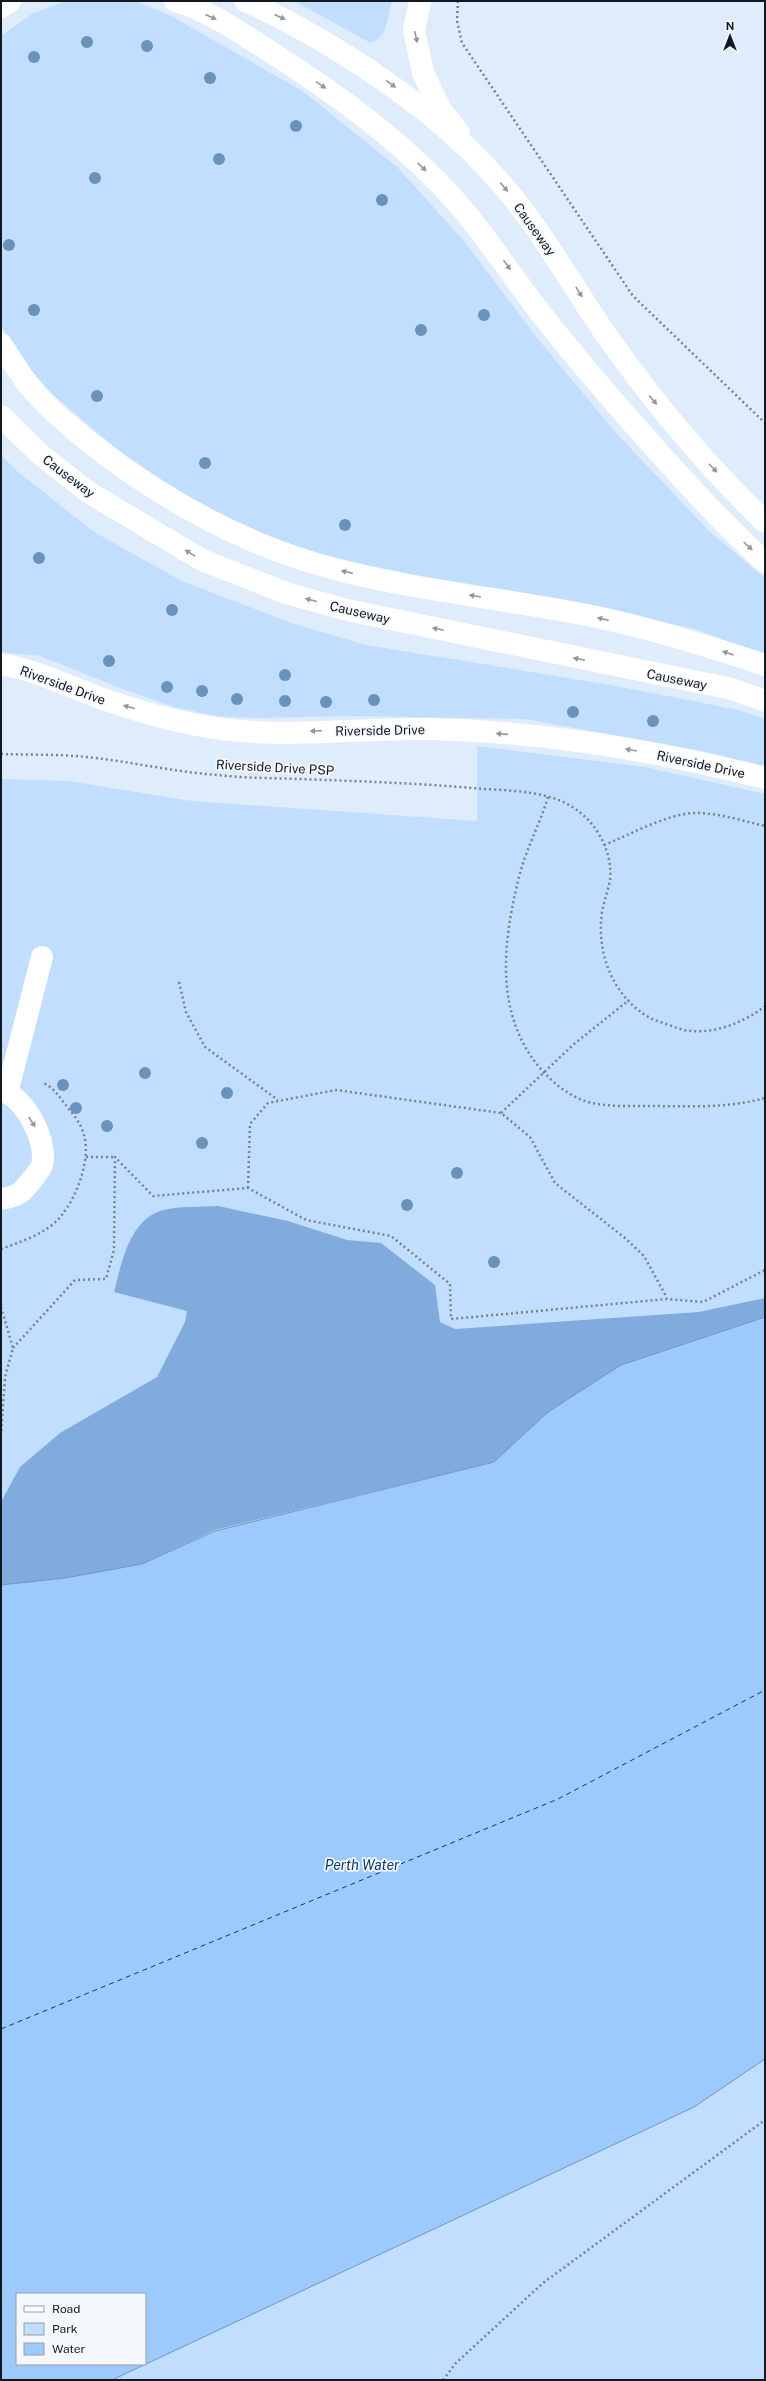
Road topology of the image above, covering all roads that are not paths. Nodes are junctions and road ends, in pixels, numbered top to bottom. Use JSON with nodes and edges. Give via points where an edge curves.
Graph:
{"nodes":[{"id":1,"x":10,"y":1,"type":"edge"},
{"id":2,"x":175,"y":1,"type":"edge"},
{"id":3,"x":245,"y":1,"type":"edge"},
{"id":4,"x":420,"y":1,"type":"edge"},
{"id":5,"x":1,"y":7,"type":"edge"},
{"id":6,"x":478,"y":158,"type":"junction"},
{"id":7,"x":1,"y":344,"type":"edge"},
{"id":8,"x":1,"y":416,"type":"edge"},
{"id":9,"x":765,"y":522,"type":"edge"},
{"id":10,"x":765,"y":562,"type":"edge"},
{"id":11,"x":1,"y":664,"type":"edge"},
{"id":12,"x":765,"y":665,"type":"edge"},
{"id":13,"x":765,"y":701,"type":"edge"},
{"id":14,"x":765,"y":778,"type":"edge"},
{"id":15,"x":42,"y":957,"type":"dead end"},
{"id":16,"x":4,"y":1092,"type":"edge"},
{"id":17,"x":1,"y":1199,"type":"edge"}],
"edges":[{"from":1,"to":5,"type":"main road"},
{"from":2,"to":10,"type":"main road","one_way":true,"via":[[220,21],[252,41],[347,103],[397,142],[473,221],[540,312],[627,416],[730,531]]},
{"from":3,"to":6,"type":"main road","name":"Causeway","one_way":true,"via":[[288,20],[376,73],[422,107]]},
{"from":4,"to":6,"type":"main road","one_way":true,"via":[[414,30],[423,73],[441,110]]},
{"from":6,"to":9,"type":"main road","name":"Causeway","one_way":true,"via":[[540,232],[646,391],[686,440]]},
{"from":12,"to":7,"type":"main road","one_way":true,"via":[[698,643],[593,616],[393,582],[333,568],[253,541],[188,510],[113,461],[72,428],[28,384]]},
{"from":13,"to":8,"type":"main road","name":"Causeway","one_way":true,"via":[[732,689],[347,610],[286,593],[202,560],[88,492],[40,454]]},
{"from":14,"to":11,"type":"main road","name":"Riverside Drive","one_way":true,"via":[[690,760],[611,746],[522,735],[434,729],[276,732],[222,729],[167,718],[112,702],[58,680]]},
{"from":15,"to":16,"type":"main road"},
{"from":16,"to":17,"type":"main road","one_way":true,"via":[[22,1106],[40,1134],[42,1165],[21,1193]]}]}
